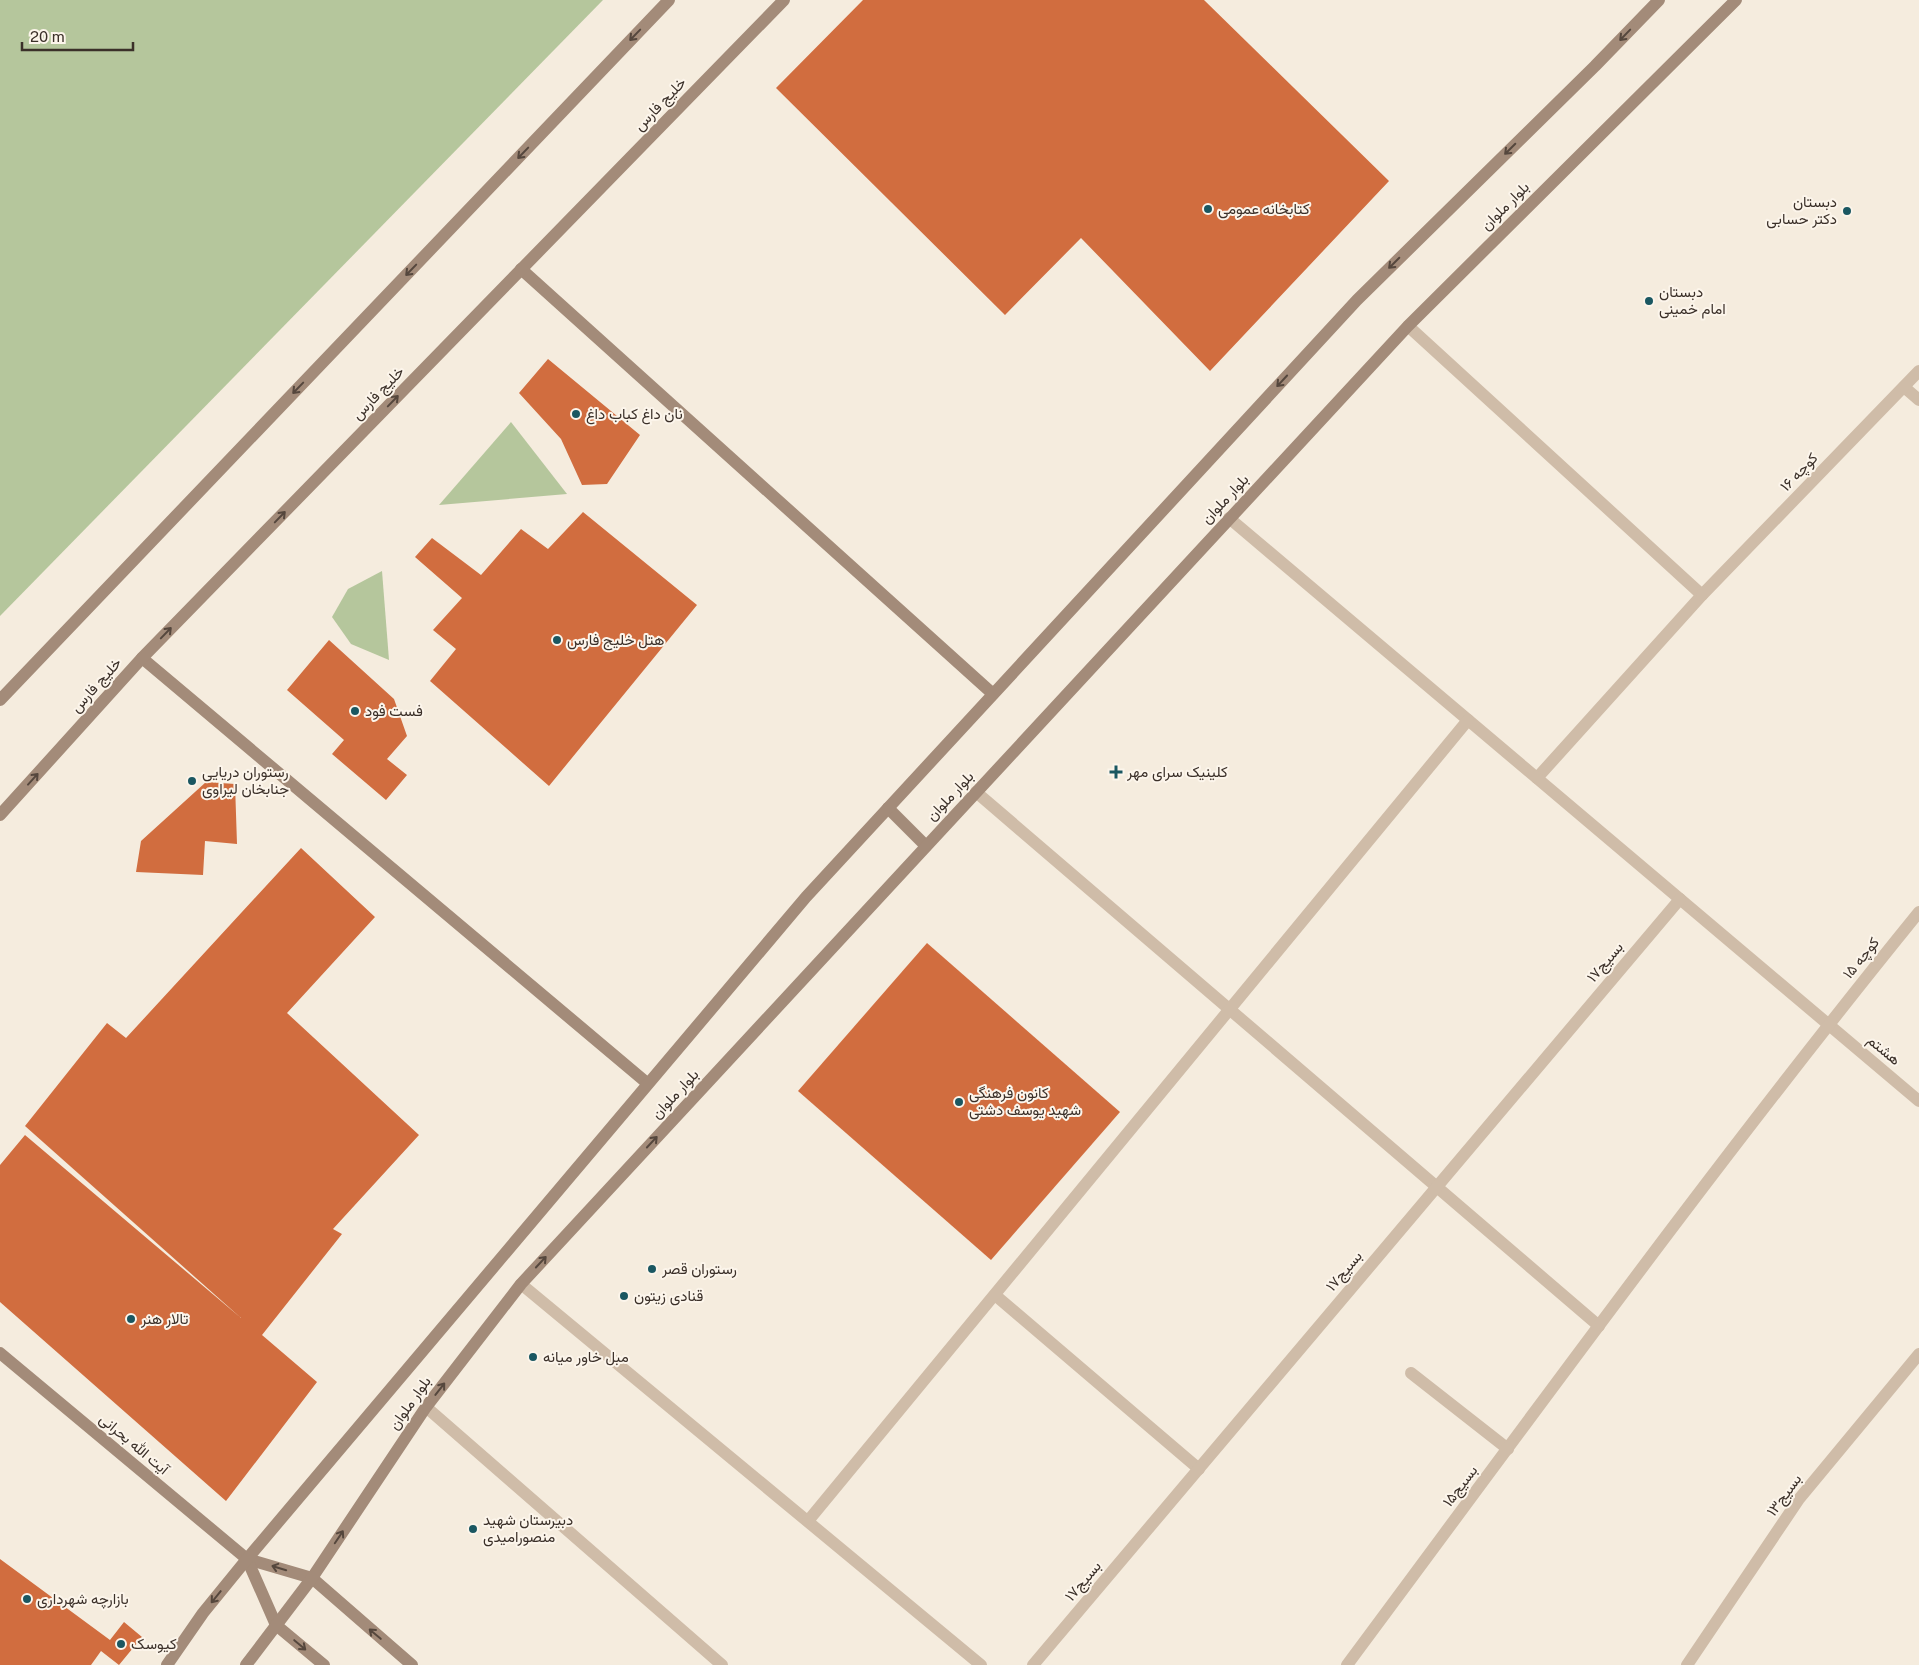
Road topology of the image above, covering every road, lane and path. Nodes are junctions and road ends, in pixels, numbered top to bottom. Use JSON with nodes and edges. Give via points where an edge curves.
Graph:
{"nodes":[{"id":1,"x":669,"y":0,"type":"edge"},
{"id":2,"x":784,"y":0,"type":"edge"},
{"id":3,"x":1659,"y":0,"type":"edge"},
{"id":4,"x":1736,"y":0,"type":"edge"},
{"id":5,"x":521,"y":269,"type":"junction"},
{"id":6,"x":1408,"y":326,"type":"junction"},
{"id":7,"x":1919,"y":371,"type":"edge"},
{"id":8,"x":1904,"y":387,"type":"junction"},
{"id":9,"x":1919,"y":400,"type":"edge"},
{"id":10,"x":1229,"y":518,"type":"junction"},
{"id":11,"x":1702,"y":596,"type":"junction"},
{"id":12,"x":142,"y":658,"type":"junction"},
{"id":13,"x":993,"y":694,"type":"junction"},
{"id":14,"x":0,"y":700,"type":"edge"},
{"id":15,"x":1468,"y":720,"type":"junction"},
{"id":16,"x":1537,"y":778,"type":"junction"},
{"id":17,"x":976,"y":792,"type":"junction"},
{"id":18,"x":888,"y":808,"type":"junction"},
{"id":19,"x":0,"y":815,"type":"edge"},
{"id":20,"x":926,"y":846,"type":"junction"},
{"id":21,"x":1680,"y":899,"type":"junction"},
{"id":22,"x":1919,"y":912,"type":"edge"},
{"id":23,"x":1230,"y":1010,"type":"junction"},
{"id":24,"x":1828,"y":1025,"type":"junction"},
{"id":25,"x":647,"y":1083,"type":"junction"},
{"id":26,"x":1919,"y":1101,"type":"edge"},
{"id":27,"x":1436,"y":1187,"type":"junction"},
{"id":28,"x":521,"y":1284,"type":"junction"},
{"id":29,"x":995,"y":1295,"type":"junction"},
{"id":30,"x":1599,"y":1326,"type":"junction"},
{"id":31,"x":0,"y":1353,"type":"edge"},
{"id":32,"x":1919,"y":1354,"type":"edge"},
{"id":33,"x":1411,"y":1373,"type":"dead end"},
{"id":34,"x":426,"y":1407,"type":"junction"},
{"id":35,"x":1508,"y":1449,"type":"junction"},
{"id":36,"x":1199,"y":1468,"type":"junction"},
{"id":37,"x":808,"y":1521,"type":"junction"},
{"id":38,"x":247,"y":1559,"type":"junction"},
{"id":39,"x":312,"y":1578,"type":"junction"},
{"id":40,"x":276,"y":1625,"type":"junction"},
{"id":41,"x":167,"y":1665,"type":"edge"},
{"id":42,"x":246,"y":1665,"type":"edge"},
{"id":43,"x":324,"y":1665,"type":"edge"},
{"id":44,"x":412,"y":1665,"type":"edge"},
{"id":45,"x":722,"y":1665,"type":"edge"},
{"id":46,"x":981,"y":1665,"type":"edge"},
{"id":47,"x":1033,"y":1665,"type":"edge"},
{"id":48,"x":1347,"y":1665,"type":"edge"},
{"id":49,"x":1687,"y":1665,"type":"edge"}],
"edges":[{"from":1,"to":14,"type":"main road","one_way":true},
{"from":2,"to":5,"type":"main road","name":"خلیج فارس"},
{"from":3,"to":13,"type":"main road","name":"بلوار ملوان","one_way":true,"via":[[1357,300]]},
{"from":4,"to":6,"type":"main road","name":"بلوار ملوان"},
{"from":12,"to":5,"type":"main road","name":"خلیج فارس","one_way":true},
{"from":5,"to":13,"type":"main road"},
{"from":6,"to":10,"type":"main road","name":"بلوار ملوان"},
{"from":6,"to":11,"type":"street"},
{"from":7,"to":8,"type":"street","name":"کوچه ۱۶"},
{"from":8,"to":9,"type":"street"},
{"from":8,"to":11,"type":"street","name":"کوچه ۱۶"},
{"from":10,"to":15,"type":"street","name":"هشتم"},
{"from":10,"to":17,"type":"main road","name":"بلوار ملوان"},
{"from":11,"to":16,"type":"street","name":"کوچه ۱۶"},
{"from":19,"to":12,"type":"main road","name":"خلیج فارس","one_way":true},
{"from":12,"to":25,"type":"main road"},
{"from":13,"to":18,"type":"main road","name":"بلوار ملوان"},
{"from":15,"to":16,"type":"street","name":"هشتم"},
{"from":15,"to":23,"type":"street"},
{"from":16,"to":21,"type":"street","name":"هشتم"},
{"from":17,"to":20,"type":"main road","name":"بلوار ملوان"},
{"from":17,"to":23,"type":"street"},
{"from":18,"to":20,"type":"main road"},
{"from":18,"to":25,"type":"main road","name":"بلوار ملوان","via":[[806,897]]},
{"from":28,"to":20,"type":"main road","name":"بلوار ملوان","one_way":true},
{"from":21,"to":24,"type":"street","name":"هشتم"},
{"from":21,"to":27,"type":"street","name":"بسیج۱۷"},
{"from":22,"to":24,"type":"street","name":"کوچه ۱۵"},
{"from":23,"to":27,"type":"street"},
{"from":23,"to":29,"type":"street"},
{"from":24,"to":26,"type":"street","name":"هشتم"},
{"from":24,"to":30,"type":"street","name":"کوچه ۱۵"},
{"from":25,"to":38,"type":"main road","name":"بلوار ملوان"},
{"from":27,"to":30,"type":"street"},
{"from":27,"to":36,"type":"street","name":"بسیج۱۷"},
{"from":34,"to":28,"type":"main road","name":"بلوار ملوان","one_way":true},
{"from":28,"to":37,"type":"street"},
{"from":29,"to":36,"type":"street"},
{"from":29,"to":37,"type":"street"},
{"from":30,"to":35,"type":"street","name":"بسیج۱۵"},
{"from":31,"to":38,"type":"main road","name":"آیت الله بحرانی"},
{"from":32,"to":49,"type":"street","name":"بسیج۱۳","via":[[1799,1499]]},
{"from":33,"to":35,"type":"street"},
{"from":39,"to":34,"type":"main road","name":"بلوار ملوان","one_way":true},
{"from":34,"to":45,"type":"street"},
{"from":35,"to":48,"type":"street","name":"بسیج۱۵"},
{"from":36,"to":47,"type":"street","name":"بسیج۱۷"},
{"from":37,"to":46,"type":"street"},
{"from":39,"to":38,"type":"main road","one_way":true},
{"from":38,"to":40,"type":"main road"},
{"from":38,"to":41,"type":"main road","name":"بلوار ملوان","one_way":true,"via":[[203,1613]]},
{"from":39,"to":40,"type":"main road","name":"بلوار ملوان"},
{"from":44,"to":39,"type":"main road","one_way":true},
{"from":40,"to":42,"type":"main road","name":"بلوار ملوان"},
{"from":40,"to":43,"type":"main road","one_way":true}]}
